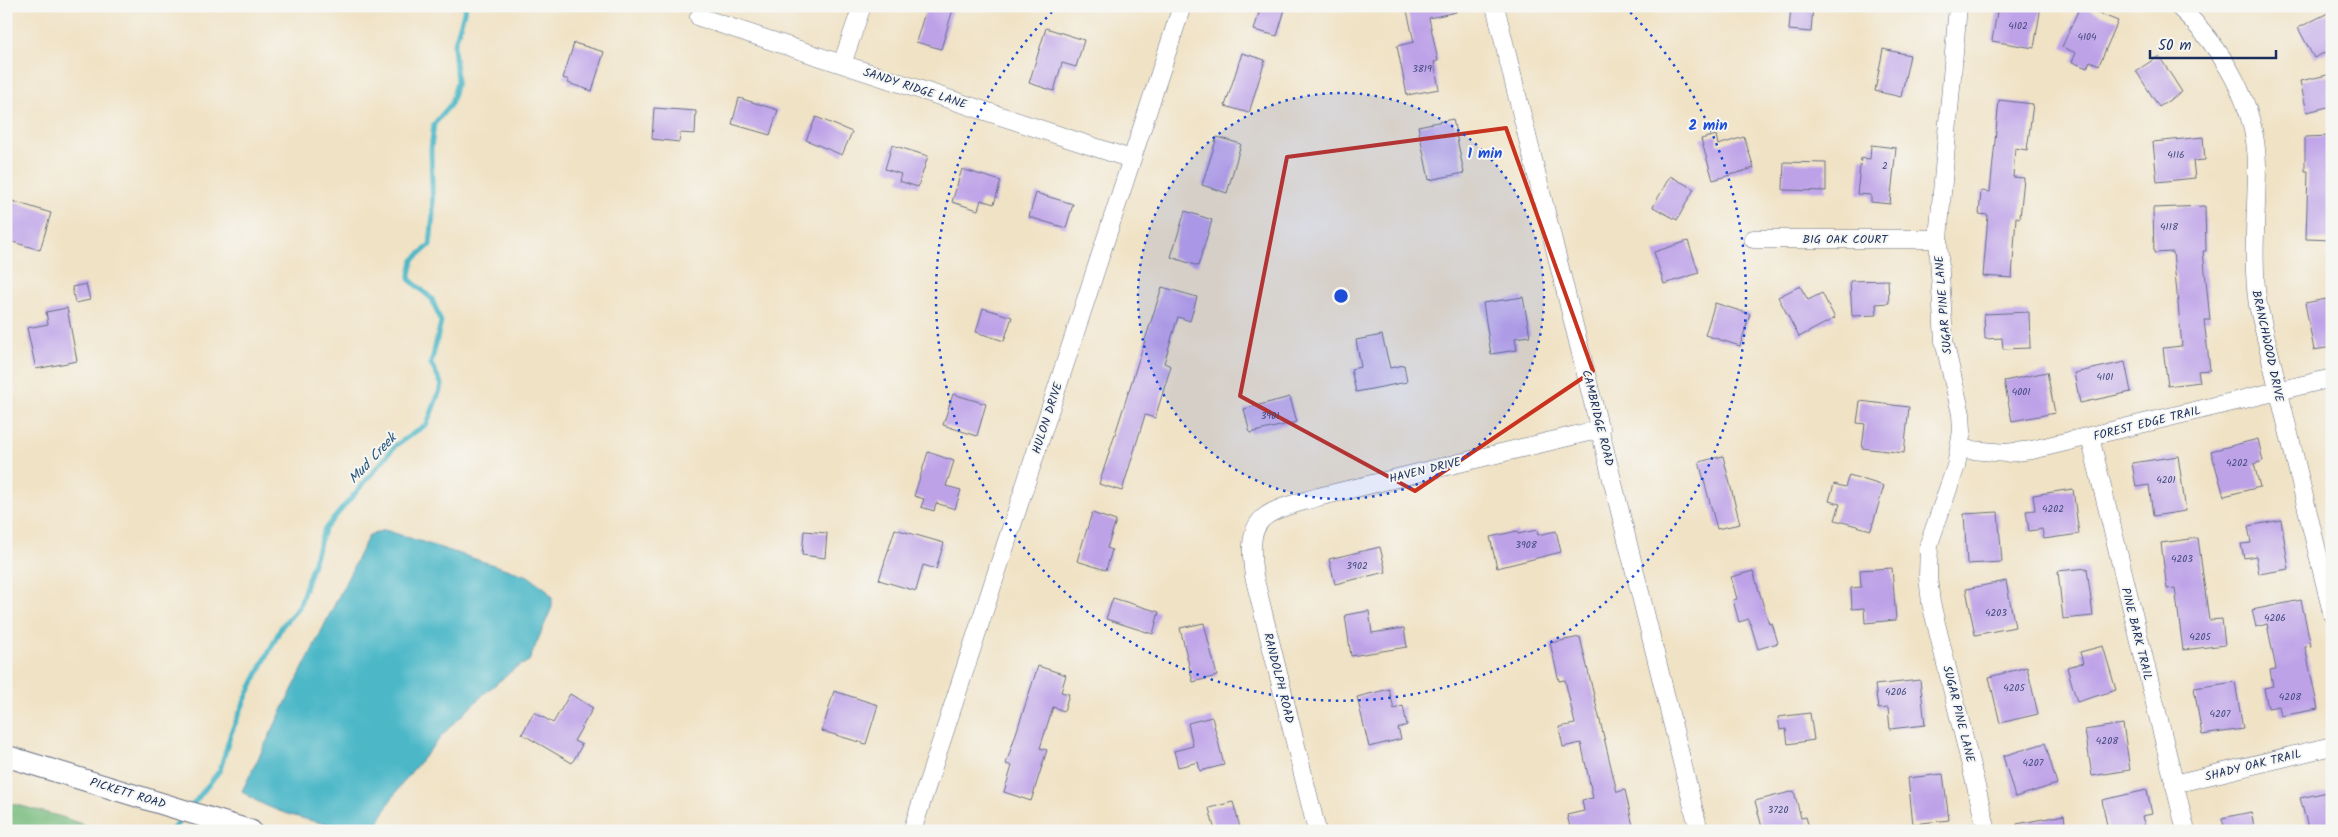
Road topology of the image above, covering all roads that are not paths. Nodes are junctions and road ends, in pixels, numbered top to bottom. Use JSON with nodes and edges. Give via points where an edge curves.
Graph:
{"nodes":[{"id":1,"x":862,"y":6,"type":"edge"},
{"id":2,"x":1182,"y":6,"type":"edge"},
{"id":3,"x":1495,"y":6,"type":"edge"},
{"id":4,"x":1958,"y":6,"type":"edge"},
{"id":5,"x":2178,"y":6,"type":"edge"},
{"id":6,"x":700,"y":17,"type":"dead end"},
{"id":7,"x":842,"y":64,"type":"junction"},
{"id":8,"x":1131,"y":159,"type":"junction"},
{"id":9,"x":1753,"y":239,"type":"dead end"},
{"id":10,"x":1938,"y":239,"type":"junction"},
{"id":11,"x":2332,"y":378,"type":"edge"},
{"id":12,"x":2277,"y":392,"type":"junction"},
{"id":13,"x":1601,"y":429,"type":"junction"},
{"id":14,"x":2090,"y":436,"type":"junction"},
{"id":15,"x":1960,"y":449,"type":"junction"},
{"id":16,"x":1256,"y":525,"type":"joint"},
{"id":17,"x":2332,"y":613,"type":"edge"},
{"id":18,"x":2332,"y":746,"type":"edge"},
{"id":19,"x":6,"y":756,"type":"edge"},
{"id":20,"x":2174,"y":784,"type":"junction"},
{"id":21,"x":250,"y":831,"type":"edge"},
{"id":22,"x":912,"y":831,"type":"edge"},
{"id":23,"x":1317,"y":831,"type":"edge"},
{"id":24,"x":1699,"y":831,"type":"edge"},
{"id":25,"x":1987,"y":831,"type":"edge"},
{"id":26,"x":2186,"y":831,"type":"edge"}],
"edges":[{"from":1,"to":7,"type":"street"},
{"from":2,"to":8,"type":"street","name":"HULON DRIVE"},
{"from":3,"to":13,"type":"street","name":"CAMBRIDGE ROAD"},
{"from":4,"to":10,"type":"street","name":"SUGAR PINE LANE"},
{"from":5,"to":12,"type":"street","name":"BRANCHWOOD DRIVE","via":[[2210,40],[2226,63],[2238,86],[2254,138],[2257,171],[2254,279]]},
{"from":6,"to":7,"type":"street","name":"SANDY RIDGE LANE"},
{"from":7,"to":8,"type":"street","name":"SANDY RIDGE LANE"},
{"from":8,"to":22,"type":"street","name":"HULON DRIVE"},
{"from":9,"to":10,"type":"street","name":"BIG OAK COURT"},
{"from":10,"to":15,"type":"street","name":"SUGAR PINE LANE","via":[[1944,341],[1961,414]]},
{"from":11,"to":12,"type":"street","name":"FOREST EDGE TRAIL"},
{"from":12,"to":14,"type":"street","name":"FOREST EDGE TRAIL"},
{"from":12,"to":17,"type":"street","name":"BRANCHWOOD DRIVE"},
{"from":13,"to":16,"type":"street","name":"HAVEN DRIVE","via":[[1318,497],[1274,510]]},
{"from":13,"to":24,"type":"street","name":"CAMBRIDGE ROAD"},
{"from":14,"to":15,"type":"street","name":"FOREST EDGE TRAIL","via":[[2006,453]]},
{"from":14,"to":20,"type":"street","name":"PINE BARK TRAIL"},
{"from":15,"to":25,"type":"street","name":"SUGAR PINE LANE","via":[[1929,544],[1928,577],[1931,603]]},
{"from":16,"to":23,"type":"street","name":"RANDOLPH ROAD","via":[[1251,547],[1254,576]]},
{"from":18,"to":20,"type":"street","name":"SHADY OAK TRAIL"},
{"from":19,"to":21,"type":"street","name":"PICKETT ROAD"},
{"from":20,"to":26,"type":"street","name":"PINE BARK TRAIL"}]}
